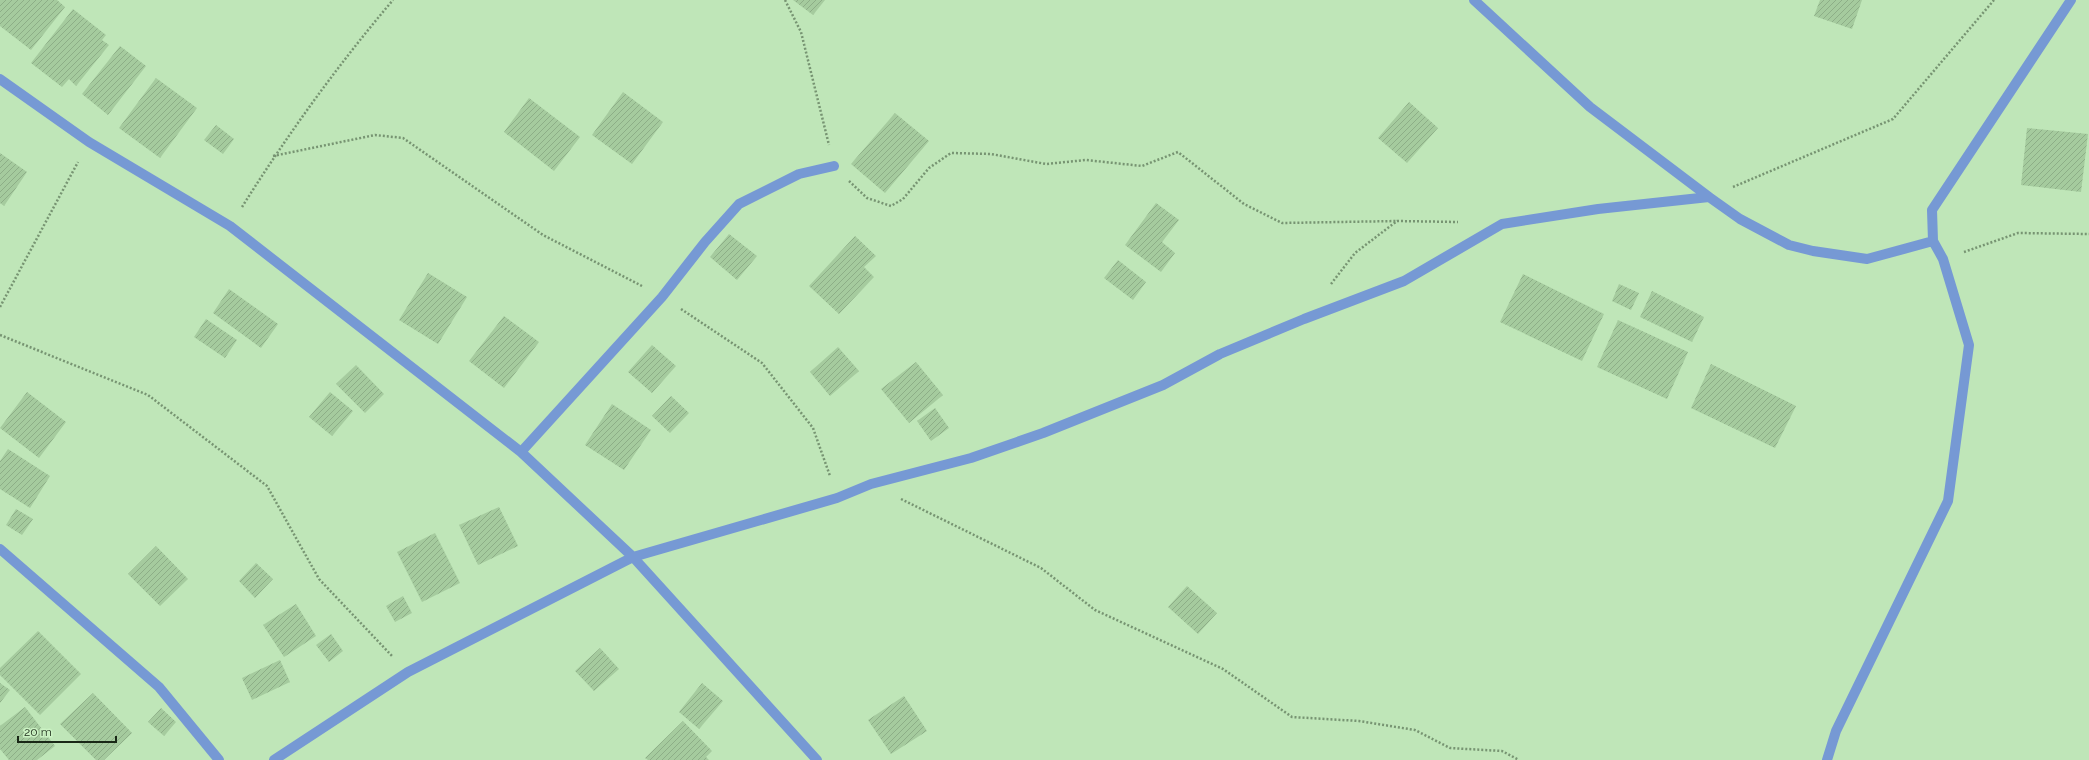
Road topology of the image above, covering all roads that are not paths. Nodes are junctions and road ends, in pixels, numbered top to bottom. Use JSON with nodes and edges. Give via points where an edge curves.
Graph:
{"nodes":[{"id":1,"x":1474,"y":0,"type":"edge"},
{"id":2,"x":2071,"y":0,"type":"edge"},
{"id":3,"x":0,"y":80,"type":"edge"},
{"id":4,"x":834,"y":166,"type":"road end"},
{"id":5,"x":1709,"y":197,"type":"junction"},
{"id":6,"x":1933,"y":241,"type":"junction"},
{"id":7,"x":521,"y":452,"type":"junction"},
{"id":8,"x":0,"y":549,"type":"edge"},
{"id":9,"x":633,"y":557,"type":"junction"},
{"id":10,"x":219,"y":760,"type":"edge"},
{"id":11,"x":274,"y":760,"type":"edge"},
{"id":12,"x":817,"y":760,"type":"edge"},
{"id":13,"x":1827,"y":760,"type":"edge"}],
"edges":[{"from":1,"to":5,"type":"street","via":[[1590,107]]},
{"from":2,"to":6,"type":"street","via":[[1932,210]]},
{"from":3,"to":7,"type":"street","via":[[89,142],[230,226]]},
{"from":4,"to":7,"type":"street","via":[[799,174],[739,204],[662,296]]},
{"from":5,"to":6,"type":"street","via":[[1740,218],[1789,245],[1813,251],[1866,259]]},
{"from":5,"to":9,"type":"street","via":[[1502,224],[1404,281],[1220,354],[1163,385],[1043,433],[971,458],[871,484],[837,498]]},
{"from":6,"to":13,"type":"street","via":[[1943,260],[1969,345],[1948,501],[1836,730]]},
{"from":7,"to":9,"type":"street"},
{"from":8,"to":10,"type":"street","via":[[159,687]]},
{"from":9,"to":11,"type":"street","via":[[408,672]]},
{"from":9,"to":12,"type":"street"}]}
